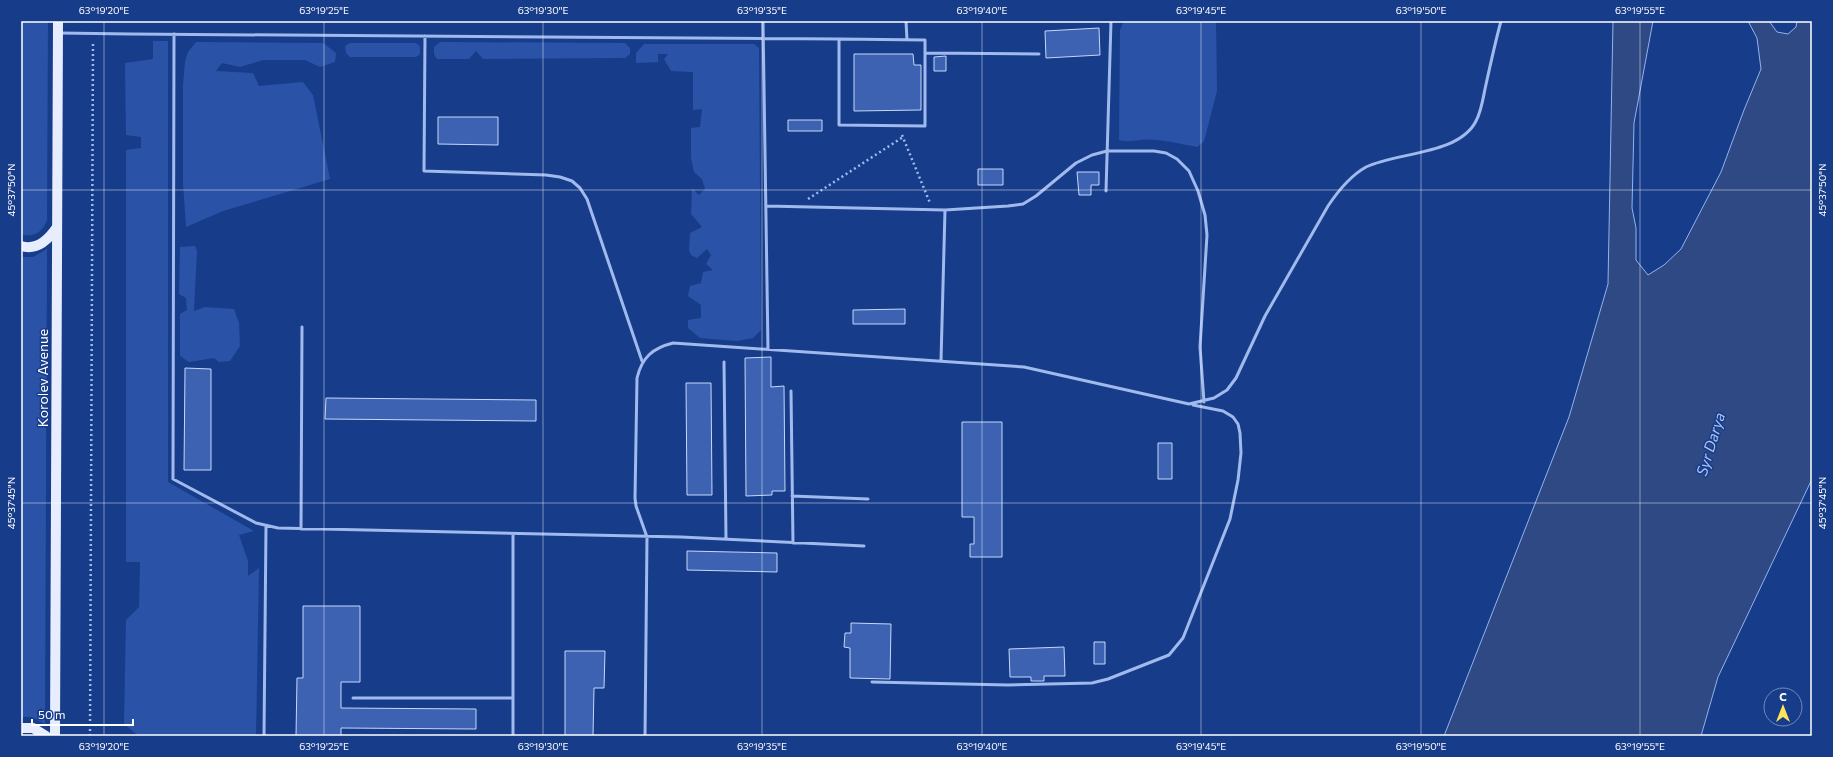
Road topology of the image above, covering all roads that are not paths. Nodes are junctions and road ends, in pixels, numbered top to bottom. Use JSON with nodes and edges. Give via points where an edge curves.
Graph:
{"nodes":[{"id":1,"x":58,"y":21,"type":"edge"},
{"id":2,"x":763,"y":21,"type":"edge"},
{"id":3,"x":906,"y":21,"type":"edge"},
{"id":4,"x":1111,"y":21,"type":"edge"},
{"id":5,"x":1501,"y":21,"type":"edge"},
{"id":6,"x":58,"y":33,"type":"junction"},
{"id":7,"x":174,"y":34,"type":"junction"},
{"id":8,"x":425,"y":36,"type":"junction"},
{"id":9,"x":764,"y":38,"type":"junction"},
{"id":10,"x":839,"y":39,"type":"junction"},
{"id":11,"x":906,"y":40,"type":"junction"},
{"id":12,"x":925,"y":53,"type":"junction"},
{"id":13,"x":1039,"y":54,"type":"dead end"},
{"id":14,"x":1107,"y":151,"type":"junction"},
{"id":15,"x":1106,"y":191,"type":"dead end"},
{"id":16,"x":766,"y":206,"type":"junction"},
{"id":17,"x":945,"y":210,"type":"junction"},
{"id":18,"x":57,"y":227,"type":"junction"},
{"id":19,"x":21,"y":246,"type":"edge"},
{"id":20,"x":302,"y":327,"type":"dead end"},
{"id":21,"x":768,"y":349,"type":"junction"},
{"id":22,"x":642,"y":362,"type":"junction"},
{"id":23,"x":724,"y":362,"type":"dead end"},
{"id":24,"x":941,"y":362,"type":"junction"},
{"id":25,"x":791,"y":391,"type":"dead end"},
{"id":26,"x":1204,"y":402,"type":"junction"},
{"id":27,"x":1189,"y":404,"type":"junction"},
{"id":28,"x":792,"y":496,"type":"junction"},
{"id":29,"x":868,"y":499,"type":"dead end"},
{"id":30,"x":266,"y":526,"type":"junction"},
{"id":31,"x":301,"y":529,"type":"junction"},
{"id":32,"x":513,"y":534,"type":"junction"},
{"id":33,"x":647,"y":537,"type":"junction"},
{"id":34,"x":726,"y":539,"type":"junction"},
{"id":35,"x":793,"y":542,"type":"junction"},
{"id":36,"x":864,"y":546,"type":"dead end"},
{"id":37,"x":872,"y":682,"type":"dead end"},
{"id":38,"x":353,"y":698,"type":"dead end"},
{"id":39,"x":513,"y":698,"type":"junction"},
{"id":40,"x":21,"y":728,"type":"edge"},
{"id":41,"x":46,"y":736,"type":"edge"},
{"id":42,"x":55,"y":736,"type":"edge"},
{"id":43,"x":264,"y":736,"type":"edge"},
{"id":44,"x":513,"y":736,"type":"edge"},
{"id":45,"x":645,"y":736,"type":"edge"}],
"edges":[{"from":1,"to":6,"type":"main road","name":"Korolev Avenue"},
{"from":2,"to":9,"type":"lane"},
{"from":3,"to":11,"type":"lane"},
{"from":4,"to":14,"type":"lane"},
{"from":5,"to":26,"type":"lane","via":[[1482,100],[1470,131],[1456,141],[1366,167],[1340,189],[1265,316],[1236,378],[1227,390]]},
{"from":6,"to":7,"type":"lane"},
{"from":6,"to":18,"type":"main road","name":"Korolev Avenue"},
{"from":7,"to":8,"type":"lane"},
{"from":7,"to":30,"type":"lane","via":[[173,479]]},
{"from":8,"to":9,"type":"lane"},
{"from":8,"to":22,"type":"lane","via":[[424,172],[546,175],[572,181],[587,199]]},
{"from":9,"to":10,"type":"lane"},
{"from":9,"to":16,"type":"lane"},
{"from":10,"to":11,"type":"lane"},
{"from":10,"to":12,"type":"lane","via":[[839,125],[924,126]]},
{"from":11,"to":12,"type":"lane","via":[[925,40]]},
{"from":12,"to":13,"type":"lane"},
{"from":14,"to":15,"type":"lane"},
{"from":14,"to":17,"type":"lane","via":[[1076,163],[1023,204]]},
{"from":14,"to":26,"type":"lane","via":[[1166,153],[1177,159],[1188,171],[1198,191],[1207,234],[1200,347]]},
{"from":16,"to":17,"type":"lane"},
{"from":16,"to":21,"type":"lane"},
{"from":17,"to":24,"type":"lane"},
{"from":18,"to":19,"type":"main road","via":[[39,245],[26,248]]},
{"from":18,"to":42,"type":"main road","name":"Korolev Avenue"},
{"from":20,"to":31,"type":"lane"},
{"from":21,"to":22,"type":"lane","via":[[673,343],[654,350]]},
{"from":21,"to":24,"type":"lane"},
{"from":22,"to":33,"type":"lane","via":[[637,378],[635,498]]},
{"from":23,"to":34,"type":"lane"},
{"from":24,"to":27,"type":"lane","via":[[1024,367]]},
{"from":25,"to":28,"type":"lane"},
{"from":26,"to":27,"type":"lane"},
{"from":27,"to":37,"type":"lane","via":[[1223,411],[1233,417],[1240,433],[1241,453],[1230,519],[1184,638],[1169,655],[1092,683],[1008,685]]},
{"from":28,"to":29,"type":"lane"},
{"from":28,"to":35,"type":"lane"},
{"from":30,"to":31,"type":"lane"},
{"from":30,"to":43,"type":"lane"},
{"from":31,"to":32,"type":"lane"},
{"from":32,"to":33,"type":"lane"},
{"from":32,"to":39,"type":"lane"},
{"from":33,"to":34,"type":"lane"},
{"from":33,"to":45,"type":"lane"},
{"from":34,"to":35,"type":"lane"},
{"from":35,"to":36,"type":"lane"},
{"from":38,"to":39,"type":"lane"},
{"from":39,"to":44,"type":"lane"},
{"from":40,"to":41,"type":"main road","via":[[33,728]]}]}
